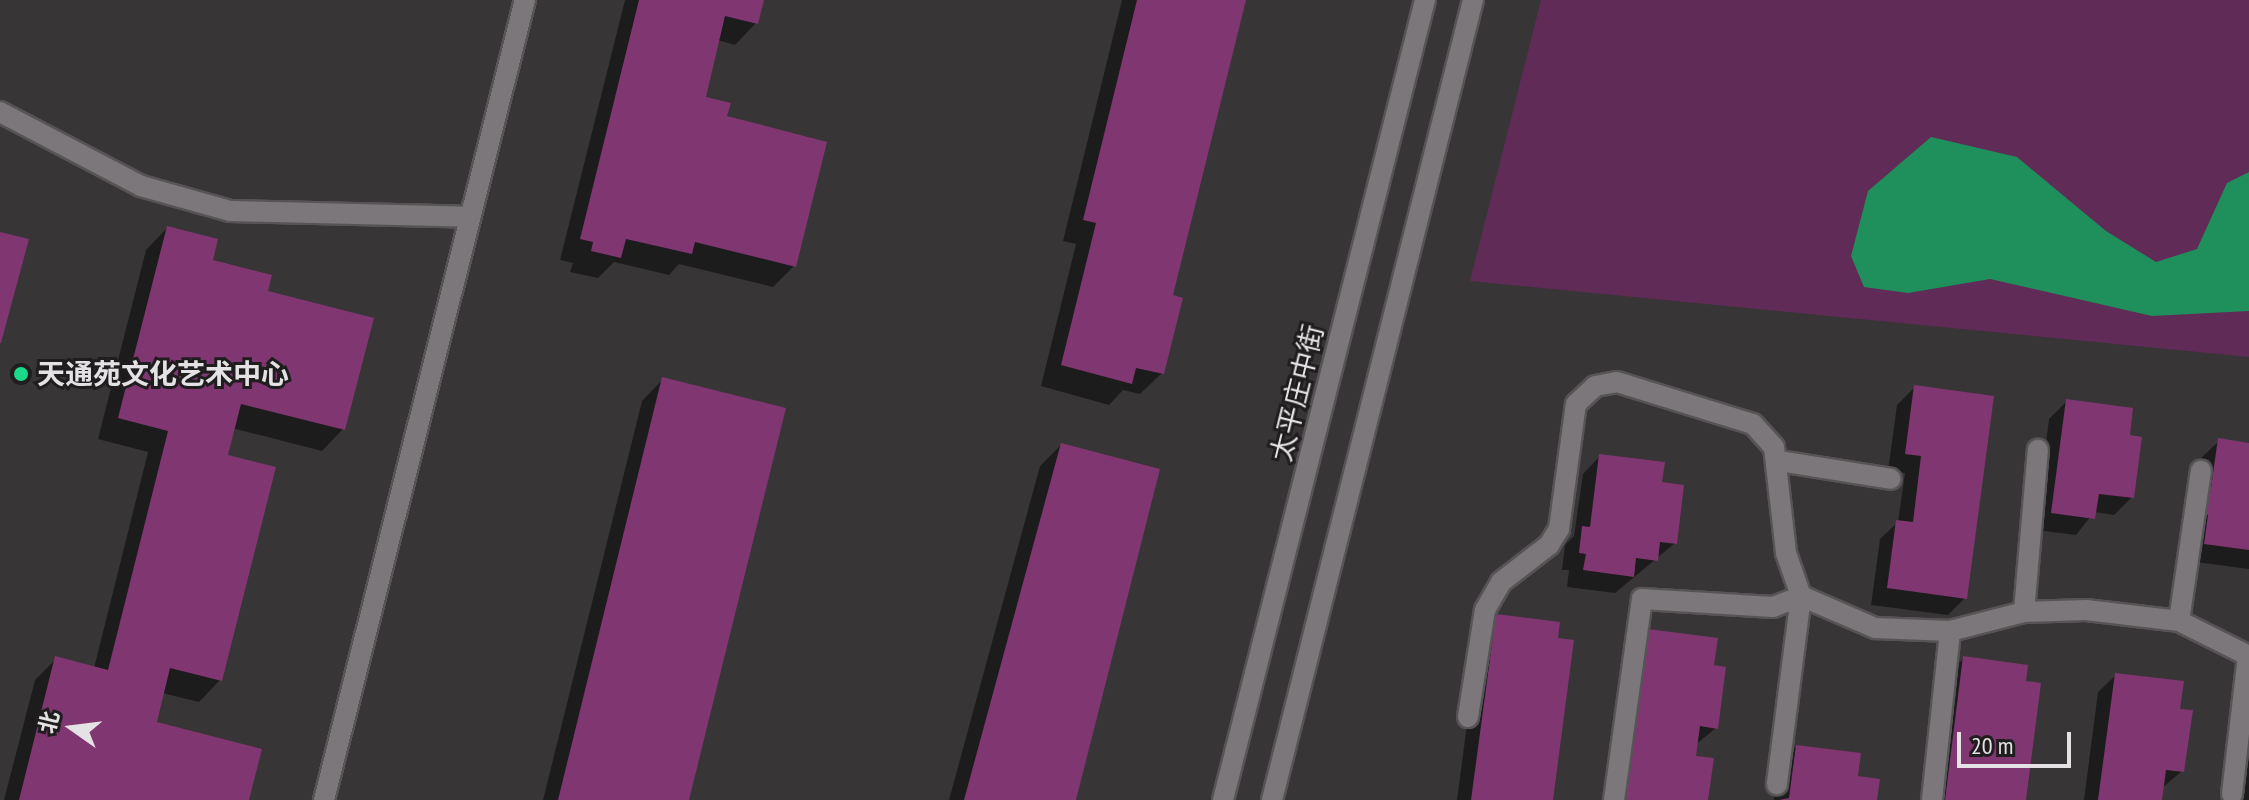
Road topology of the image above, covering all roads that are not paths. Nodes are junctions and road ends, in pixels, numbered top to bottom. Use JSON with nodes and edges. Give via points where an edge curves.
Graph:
{"nodes":[{"id":1,"x":525,"y":0,"type":"edge"},
{"id":2,"x":1425,"y":0,"type":"edge"},
{"id":3,"x":1473,"y":0,"type":"edge"},
{"id":4,"x":0,"y":112,"type":"edge"},
{"id":5,"x":470,"y":217,"type":"junction"},
{"id":6,"x":2038,"y":450,"type":"dead end"},
{"id":7,"x":1779,"y":461,"type":"junction"},
{"id":8,"x":2201,"y":471,"type":"dead end"},
{"id":9,"x":1891,"y":479,"type":"dead end"},
{"id":10,"x":1801,"y":596,"type":"junction"},
{"id":11,"x":2024,"y":612,"type":"junction"},
{"id":12,"x":2179,"y":621,"type":"junction"},
{"id":13,"x":1950,"y":631,"type":"junction"},
{"id":14,"x":2248,"y":656,"type":"edge"},
{"id":15,"x":1468,"y":717,"type":"dead end"},
{"id":16,"x":1777,"y":784,"type":"dead end"},
{"id":17,"x":2232,"y":794,"type":"dead end"},
{"id":18,"x":324,"y":800,"type":"edge"},
{"id":19,"x":1223,"y":800,"type":"edge"},
{"id":20,"x":1272,"y":800,"type":"edge"},
{"id":21,"x":1614,"y":800,"type":"edge"},
{"id":22,"x":1932,"y":800,"type":"edge"}],
"edges":[{"from":1,"to":5,"type":"main road"},
{"from":2,"to":19,"type":"main road","name":"太平庄中街"},
{"from":3,"to":20,"type":"main road"},
{"from":4,"to":5,"type":"main road","via":[[141,186],[230,211]]},
{"from":5,"to":18,"type":"main road"},
{"from":6,"to":11,"type":"main road"},
{"from":7,"to":9,"type":"main road"},
{"from":7,"to":10,"type":"main road","via":[[1786,553]]},
{"from":7,"to":15,"type":"main road","via":[[1753,424],[1617,382],[1595,386],[1576,404],[1559,529],[1549,545],[1501,582],[1485,610]]},
{"from":8,"to":12,"type":"main road"},
{"from":10,"to":13,"type":"main road","via":[[1875,628]]},
{"from":10,"to":16,"type":"main road"},
{"from":10,"to":21,"type":"main road","via":[[1773,607],[1642,599]]},
{"from":11,"to":12,"type":"main road","via":[[2086,610]]},
{"from":11,"to":13,"type":"main road"},
{"from":12,"to":14,"type":"main road"},
{"from":13,"to":22,"type":"main road"},
{"from":14,"to":17,"type":"main road"}]}
